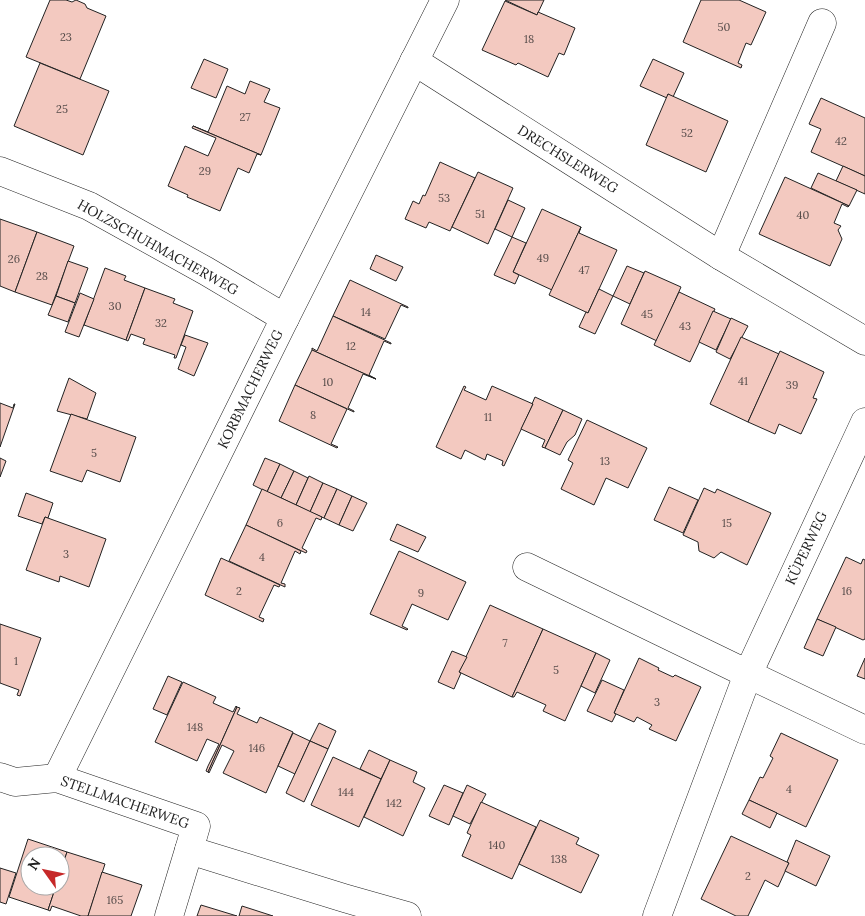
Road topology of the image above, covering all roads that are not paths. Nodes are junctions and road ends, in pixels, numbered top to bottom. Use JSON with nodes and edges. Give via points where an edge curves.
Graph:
{"nodes":[{"id":1,"x":446,"y":0,"type":"edge"},
{"id":2,"x":822,"y":23,"type":"dead end"},
{"id":3,"x":414,"y":61,"type":"junction"},
{"id":4,"x":0,"y":171,"type":"edge"},
{"id":5,"x":721,"y":256,"type":"junction"},
{"id":6,"x":285,"y":318,"type":"junction"},
{"id":7,"x":865,"y":341,"type":"edge"},
{"id":8,"x":865,"y":422,"type":"edge"},
{"id":9,"x":527,"y":567,"type":"dead end"},
{"id":10,"x":748,"y":674,"type":"junction"},
{"id":11,"x":865,"y":730,"type":"edge"},
{"id":12,"x":0,"y":778,"type":"edge"},
{"id":13,"x":57,"y":778,"type":"junction"},
{"id":14,"x":189,"y":850,"type":"junction"},
{"id":15,"x":169,"y":916,"type":"edge"},
{"id":16,"x":407,"y":916,"type":"edge"},
{"id":17,"x":657,"y":916,"type":"edge"}],
"edges":[{"from":1,"to":3,"type":"street","name":"KORBMACHERWEG"},
{"from":2,"to":5,"type":"street"},
{"from":3,"to":5,"type":"street","name":"DRECHSLERWEG"},
{"from":3,"to":6,"type":"street","name":"KORBMACHERWEG"},
{"from":4,"to":6,"type":"street","name":"HOLZSCHUHMACHERWEG","via":[[89,206]]},
{"from":5,"to":7,"type":"street","name":"DRECHSLERWEG"},
{"from":6,"to":13,"type":"street","name":"KORBMACHERWEG"},
{"from":8,"to":10,"type":"street","name":"KÜPERWEG"},
{"from":9,"to":10,"type":"street"},
{"from":10,"to":11,"type":"street"},
{"from":10,"to":17,"type":"street","name":"KÜPERWEG"},
{"from":12,"to":13,"type":"street","name":"STELLMACHERWEG","via":[[15,782]]},
{"from":13,"to":14,"type":"street","name":"STELLMACHERWEG","via":[[196,826]]},
{"from":14,"to":15,"type":"street","name":"STELLMACHERWEG"},
{"from":14,"to":16,"type":"street","name":"STELLMACHERWEG"}]}
